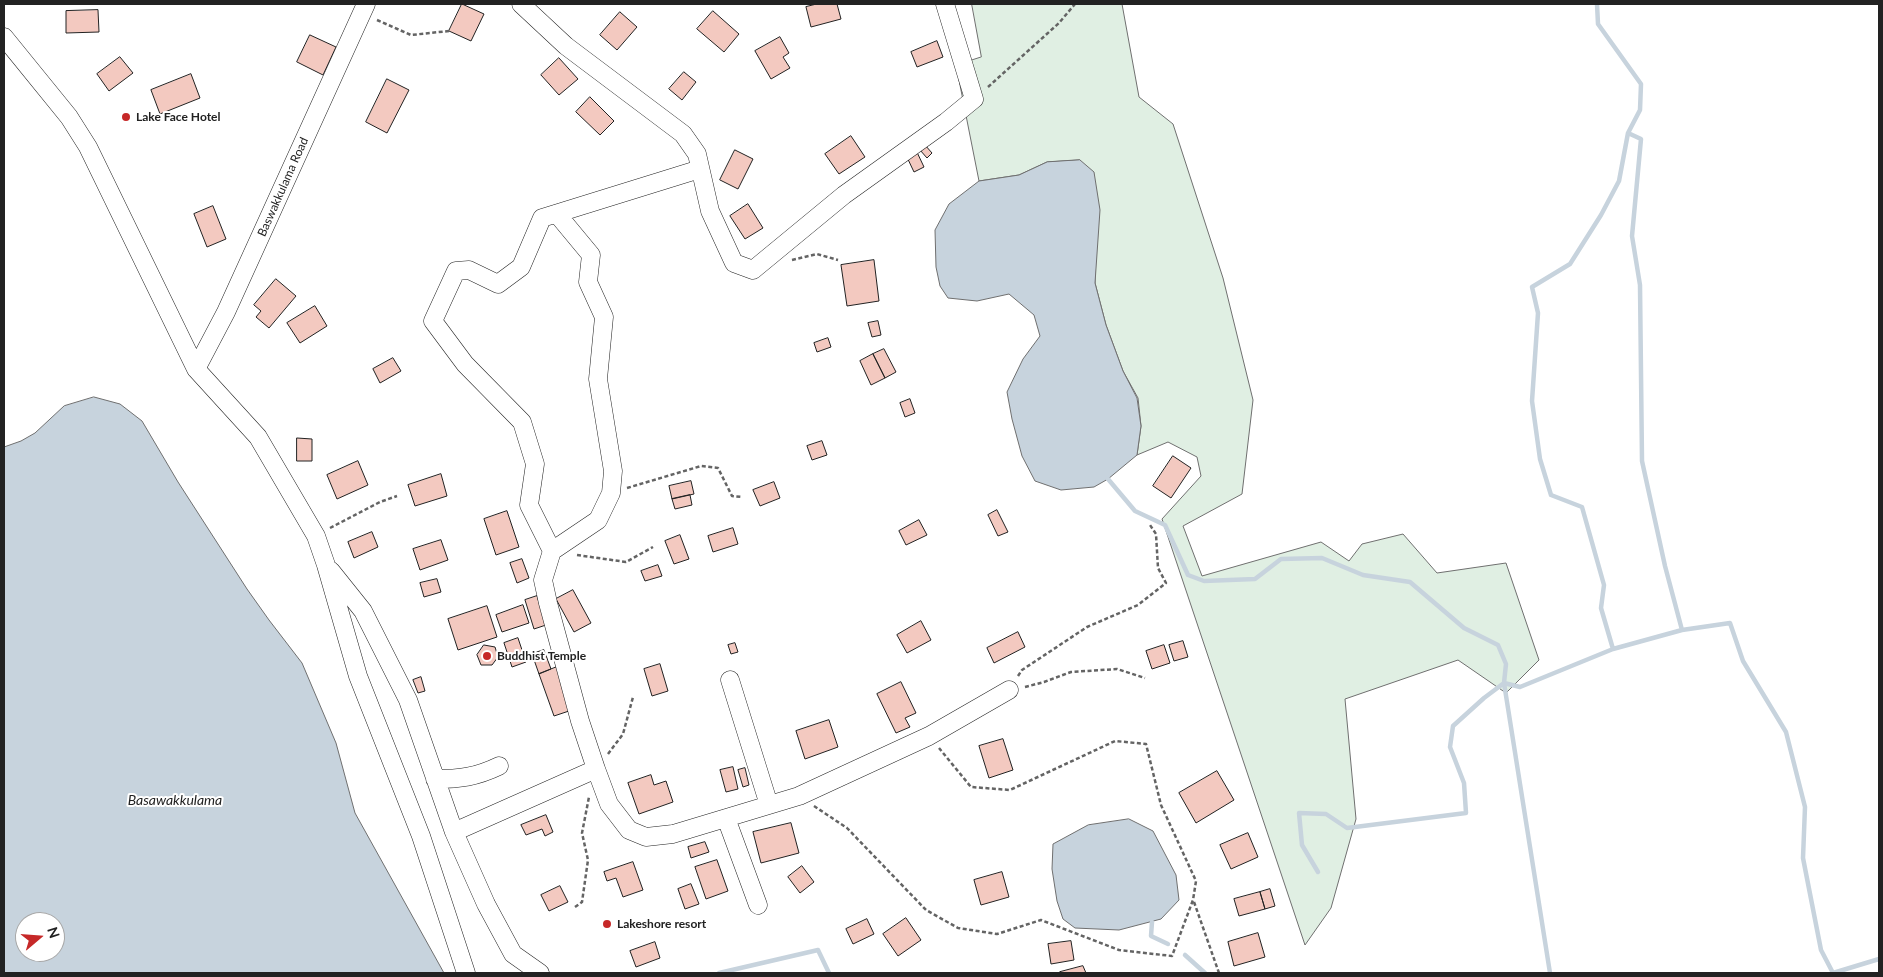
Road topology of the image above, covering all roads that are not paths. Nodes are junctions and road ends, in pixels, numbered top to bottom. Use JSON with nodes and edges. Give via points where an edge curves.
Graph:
{"nodes":[{"id":1,"x":521,"y":4,"type":"edge"},
{"id":2,"x":945,"y":4,"type":"edge"},
{"id":3,"x":364,"y":8,"type":"edge"},
{"id":4,"x":4,"y":37,"type":"edge"},
{"id":5,"x":700,"y":169,"type":"junction"},
{"id":6,"x":557,"y":214,"type":"junction"},
{"id":7,"x":196,"y":370,"type":"junction"},
{"id":8,"x":552,"y":551,"type":"junction"},
{"id":9,"x":326,"y":565,"type":"junction"},
{"id":10,"x":730,"y":680,"type":"dead end"},
{"id":11,"x":1009,"y":690,"type":"road end"},
{"id":12,"x":499,"y":766,"type":"dead end"},
{"id":13,"x":596,"y":769,"type":"junction"},
{"id":14,"x":435,"y":778,"type":"junction"},
{"id":15,"x":769,"y":805,"type":"junction"},
{"id":16,"x":726,"y":818,"type":"junction"},
{"id":17,"x":454,"y":832,"type":"junction"},
{"id":18,"x":758,"y":905,"type":"dead end"},
{"id":19,"x":466,"y":973,"type":"edge"},
{"id":20,"x":540,"y":973,"type":"edge"}],
"edges":[{"from":1,"to":5,"type":"street","via":[[566,46],[682,134],[697,154]]},
{"from":2,"to":5,"type":"street","via":[[974,99],[844,195],[753,270],[734,263],[710,211]]},
{"from":3,"to":7,"type":"street","name":"Baswakkulama Road","via":[[226,312]]},
{"from":4,"to":7,"type":"street","via":[[69,117],[88,147]]},
{"from":5,"to":6,"type":"street"},
{"from":6,"to":8,"type":"street","via":[[591,256],[588,282],[604,317],[598,379],[613,471],[611,493],[598,520]]},
{"from":6,"to":8,"type":"street","via":[[542,218],[521,267],[498,284],[469,270],[456,272],[433,321],[465,364],[522,422],[536,464],[529,505]]},
{"from":7,"to":9,"type":"street","via":[[258,437],[316,536]]},
{"from":8,"to":13,"type":"street","via":[[543,580],[546,596]]},
{"from":9,"to":14,"type":"street","via":[[363,611],[408,700]]},
{"from":9,"to":19,"type":"street","via":[[358,676],[421,836]]},
{"from":10,"to":15,"type":"street"},
{"from":11,"to":15,"type":"street","via":[[928,736],[799,796]]},
{"from":12,"to":14,"type":"street","via":[[462,779]]},
{"from":13,"to":16,"type":"street","via":[[609,804],[629,830],[646,837],[673,834]]},
{"from":13,"to":17,"type":"street"},
{"from":14,"to":17,"type":"street"},
{"from":15,"to":16,"type":"street"},
{"from":16,"to":18,"type":"street"},
{"from":17,"to":20,"type":"street","via":[[486,904],[513,954]]}]}
